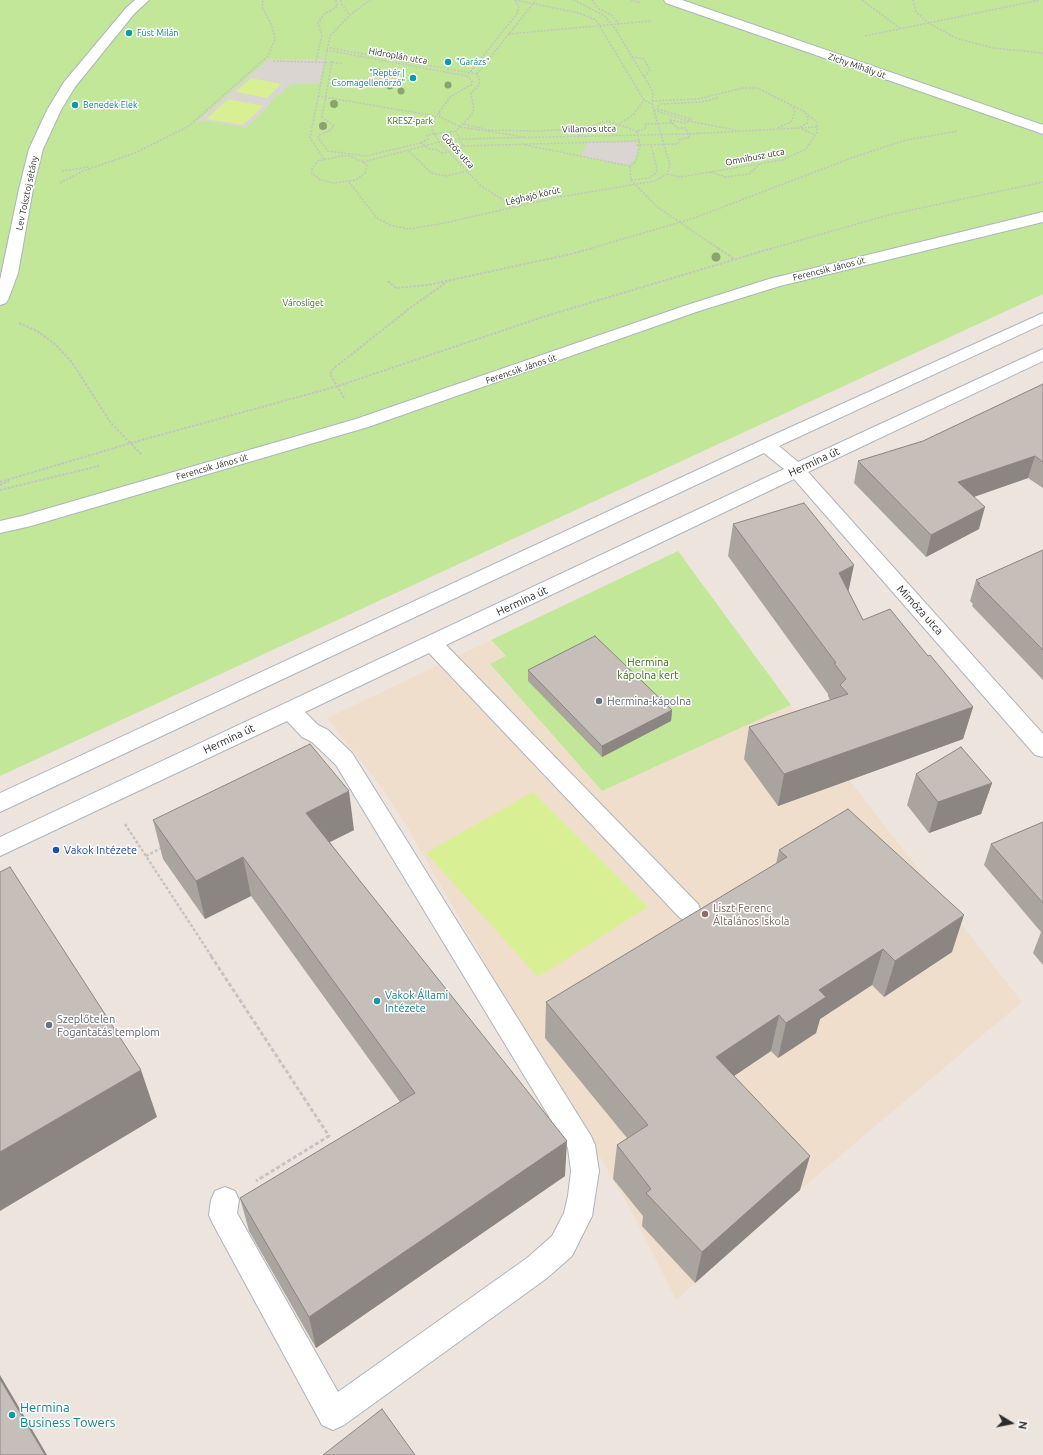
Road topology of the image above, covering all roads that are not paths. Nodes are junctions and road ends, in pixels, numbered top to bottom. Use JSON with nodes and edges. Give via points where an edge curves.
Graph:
{"nodes":[{"id":1,"x":143,"y":0,"type":"edge"},
{"id":2,"x":680,"y":1,"type":"edge"},
{"id":3,"x":1043,"y":130,"type":"edge"},
{"id":4,"x":1043,"y":217,"type":"edge"},
{"id":5,"x":0,"y":300,"type":"edge"},
{"id":6,"x":1043,"y":318,"type":"edge"},
{"id":7,"x":1043,"y":354,"type":"edge"},
{"id":8,"x":766,"y":445,"type":"junction"},
{"id":9,"x":796,"y":470,"type":"junction"},
{"id":10,"x":0,"y":527,"type":"edge"},
{"id":11,"x":432,"y":643,"type":"junction"},
{"id":12,"x":290,"y":710,"type":"junction"},
{"id":13,"x":1043,"y":749,"type":"edge"},
{"id":14,"x":0,"y":803,"type":"edge"},
{"id":15,"x":0,"y":847,"type":"edge"},
{"id":16,"x":690,"y":911,"type":"dead end"},
{"id":17,"x":225,"y":1200,"type":"road end"}],
"edges":[{"from":1,"to":5,"type":"street","name":"Lev Tolsztoj sétány","via":[[130,11],[98,49],[69,85],[54,110],[36,148],[10,272]]},
{"from":2,"to":3,"type":"street","name":"Zichy Mihály út"},
{"from":4,"to":10,"type":"street","name":"Ferencsik János út","via":[[775,282],[362,423]]},
{"from":6,"to":8,"type":"street"},
{"from":7,"to":9,"type":"street","name":"Hermina út"},
{"from":8,"to":9,"type":"street","name":"Mimóza utca"},
{"from":8,"to":14,"type":"street"},
{"from":9,"to":11,"type":"street","name":"Hermina út"},
{"from":9,"to":13,"type":"street","name":"Mimóza utca"},
{"from":11,"to":12,"type":"street","name":"Hermina út"},
{"from":11,"to":16,"type":"street"},
{"from":12,"to":15,"type":"street","name":"Hermina út"},
{"from":12,"to":17,"type":"street","via":[[310,731],[320,736],[344,759],[581,1145],[585,1171],[582,1196],[578,1216],[562,1246],[537,1268],[333,1414],[223,1215]]}]}
